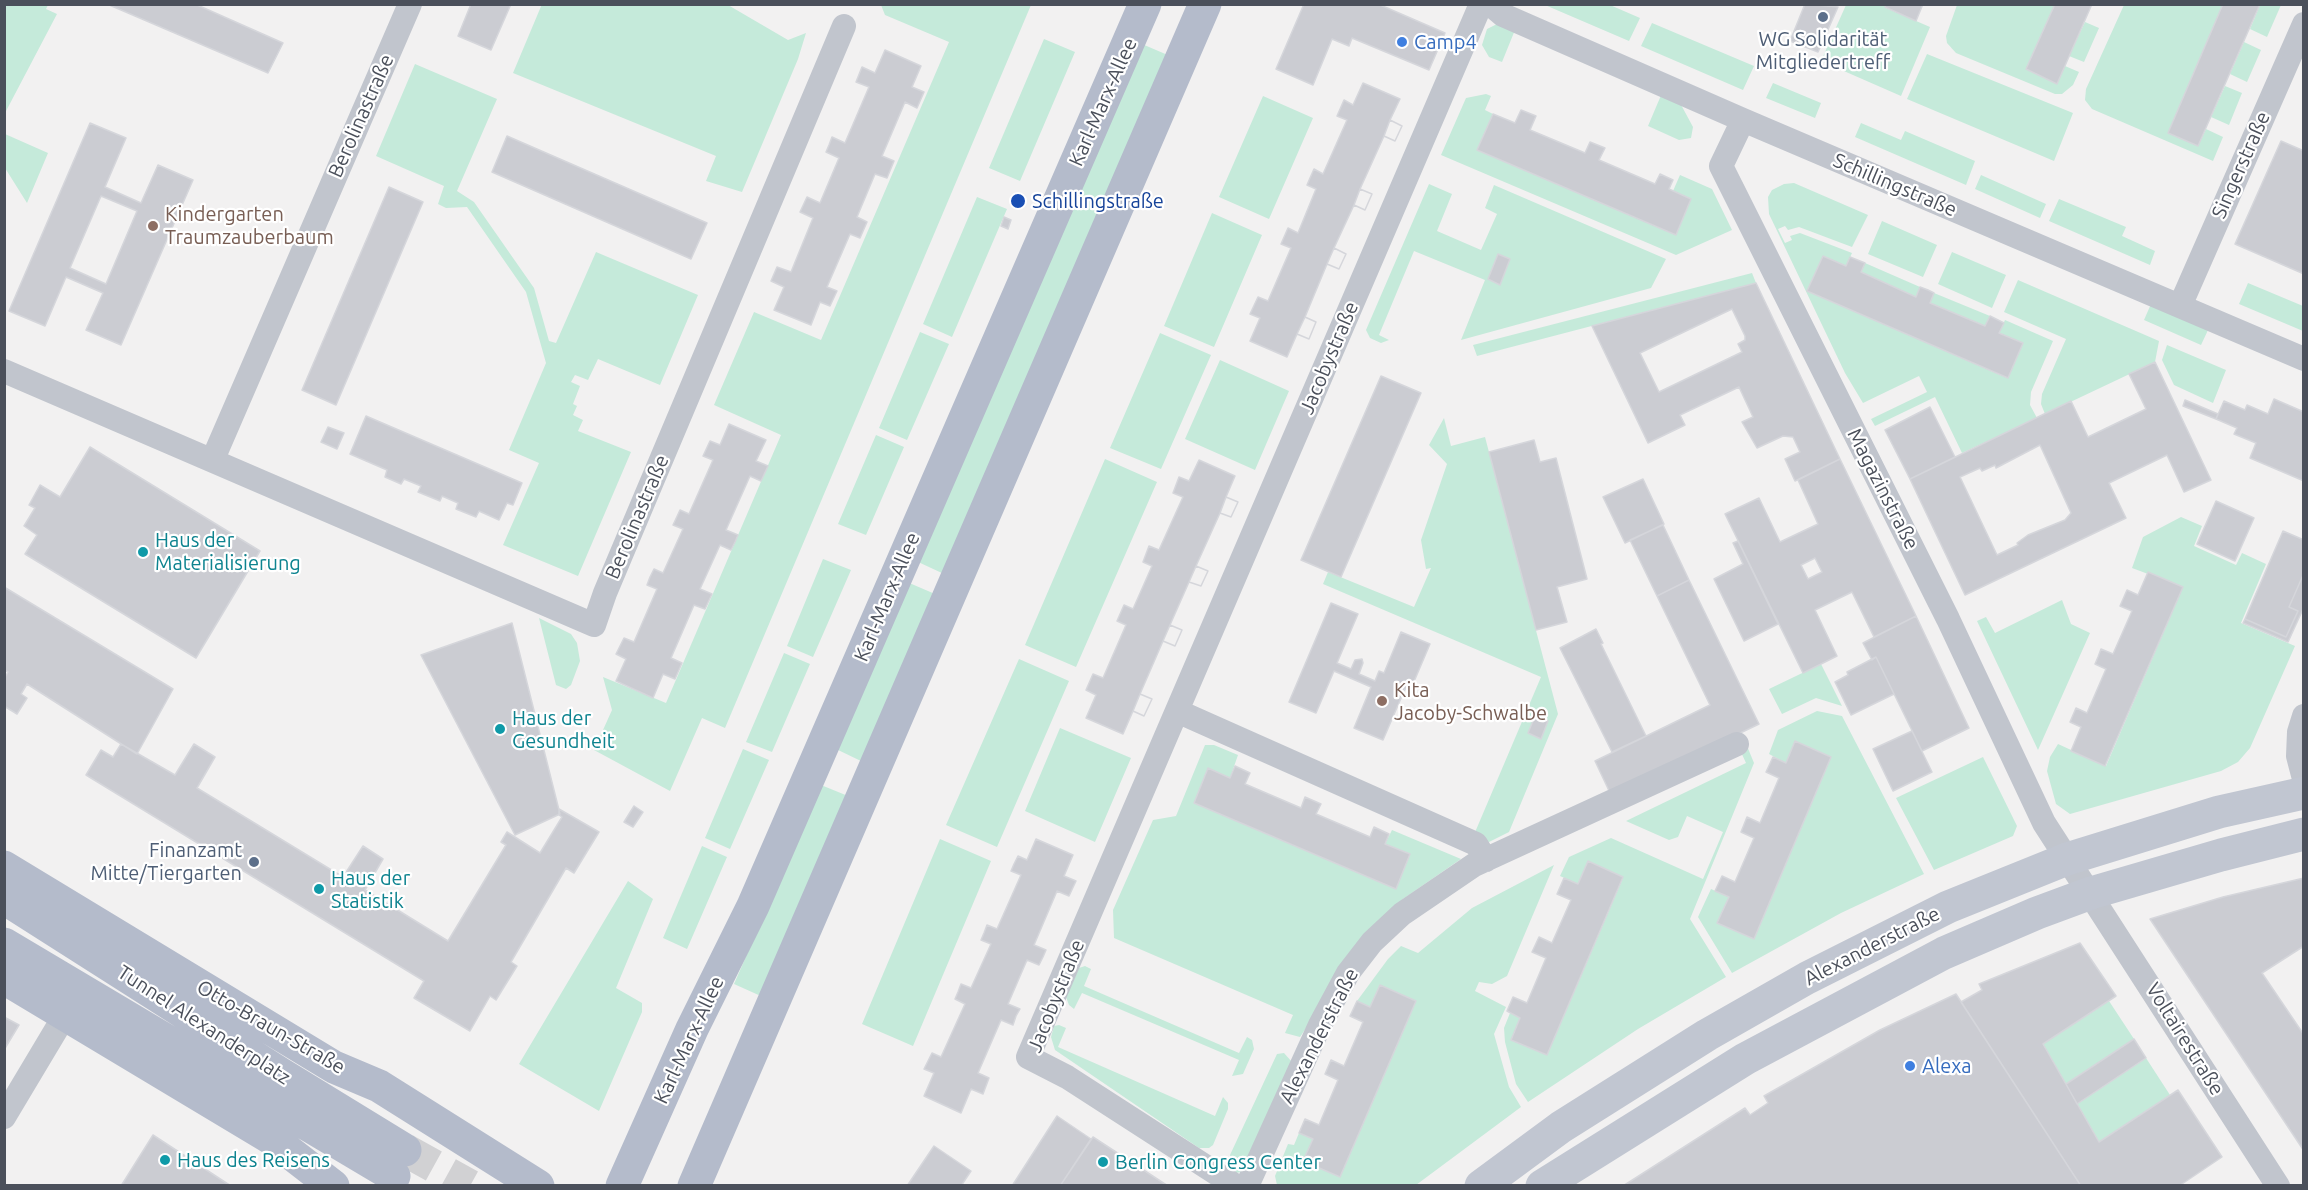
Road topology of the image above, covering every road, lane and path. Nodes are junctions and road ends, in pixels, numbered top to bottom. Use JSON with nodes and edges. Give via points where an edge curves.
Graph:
{"nodes":[{"id":1,"x":410,"y":4,"type":"edge"},
{"id":2,"x":1145,"y":4,"type":"edge"},
{"id":3,"x":1205,"y":4,"type":"edge"},
{"id":4,"x":1481,"y":4,"type":"edge"},
{"id":5,"x":1490,"y":4,"type":"edge"},
{"id":6,"x":2304,"y":24,"type":"edge"},
{"id":7,"x":844,"y":26,"type":"dead end"},
{"id":8,"x":1743,"y":120,"type":"junction"},
{"id":9,"x":2180,"y":306,"type":"junction"},
{"id":10,"x":2304,"y":359,"type":"edge"},
{"id":11,"x":4,"y":371,"type":"edge"},
{"id":12,"x":213,"y":459,"type":"junction"},
{"id":13,"x":1177,"y":711,"type":"junction"},
{"id":14,"x":2304,"y":716,"type":"edge"},
{"id":15,"x":1737,"y":744,"type":"dead end"},
{"id":16,"x":2304,"y":779,"type":"edge"},
{"id":17,"x":2304,"y":793,"type":"edge"},
{"id":18,"x":2304,"y":834,"type":"edge"},
{"id":19,"x":2067,"y":859,"type":"junction"},
{"id":20,"x":1486,"y":860,"type":"junction"},
{"id":21,"x":4,"y":867,"type":"edge"},
{"id":22,"x":2091,"y":893,"type":"junction"},
{"id":23,"x":4,"y":898,"type":"edge"},
{"id":24,"x":4,"y":944,"type":"edge"},
{"id":25,"x":4,"y":978,"type":"edge"},
{"id":26,"x":65,"y":1016,"type":"junction"},
{"id":27,"x":4,"y":1117,"type":"edge"},
{"id":28,"x":333,"y":1185,"type":"edge"},
{"id":29,"x":538,"y":1185,"type":"edge"},
{"id":30,"x":622,"y":1185,"type":"edge"},
{"id":31,"x":694,"y":1185,"type":"edge"},
{"id":32,"x":1236,"y":1185,"type":"edge"},
{"id":33,"x":1247,"y":1185,"type":"edge"},
{"id":34,"x":1481,"y":1185,"type":"edge"},
{"id":35,"x":1542,"y":1185,"type":"edge"},
{"id":36,"x":2278,"y":1185,"type":"edge"}],
"edges":[{"from":1,"to":12,"type":"street","name":"Berolinastraße"},
{"from":2,"to":30,"type":"main road","name":"Karl-Marx-Allee","via":[[746,924],[692,1029]]},
{"from":3,"to":31,"type":"main road"},
{"from":4,"to":13,"type":"street","name":"Jacobystraße"},
{"from":5,"to":8,"type":"street","name":"Schillingstraße","via":[[1503,15]]},
{"from":6,"to":9,"type":"street","name":"Singerstraße"},
{"from":7,"to":12,"type":"street","name":"Berolinastraße","via":[[594,626]]},
{"from":8,"to":9,"type":"street","name":"Schillingstraße"},
{"from":8,"to":19,"type":"street","name":"Magazinstraße","via":[[1720,166],[1943,608],[2044,823]]},
{"from":9,"to":10,"type":"street","name":"Schillingstraße"},
{"from":11,"to":12,"type":"street","name":"Berolinastraße"},
{"from":13,"to":20,"type":"street","via":[[1476,844]]},
{"from":13,"to":32,"type":"street","name":"Jacobystraße","via":[[1028,1057],[1067,1077]]},
{"from":14,"to":16,"type":"street","via":[[2298,756]]},
{"from":15,"to":20,"type":"street","name":"Alexanderstraße"},
{"from":17,"to":19,"type":"main road","name":"Alexanderstraße","via":[[2219,812]]},
{"from":18,"to":22,"type":"main road","name":"Alexanderstraße"},
{"from":19,"to":22,"type":"street","name":"Voltairestraße"},
{"from":19,"to":34,"type":"main road","name":"Alexanderstraße","via":[[1948,907],[1797,984],[1623,1085]]},
{"from":20,"to":33,"type":"street","name":"Alexanderstraße","via":[[1402,914],[1372,942],[1348,973]]},
{"from":21,"to":29,"type":"main road","name":"Otto-Braun-Straße","via":[[334,1067],[379,1086]]},
{"from":22,"to":35,"type":"main road","name":"Alexanderstraße","via":[[1944,953],[1810,1022]]},
{"from":22,"to":36,"type":"street","name":"Voltairestraße"},
{"from":23,"to":24,"type":"main road","name":"Tunnel Alexanderplatz","via":[[289,1080],[400,1163]]},
{"from":25,"to":26,"type":"main road"},
{"from":26,"to":27,"type":"street"},
{"from":26,"to":28,"type":"main road","via":[[271,1138]]}]}
